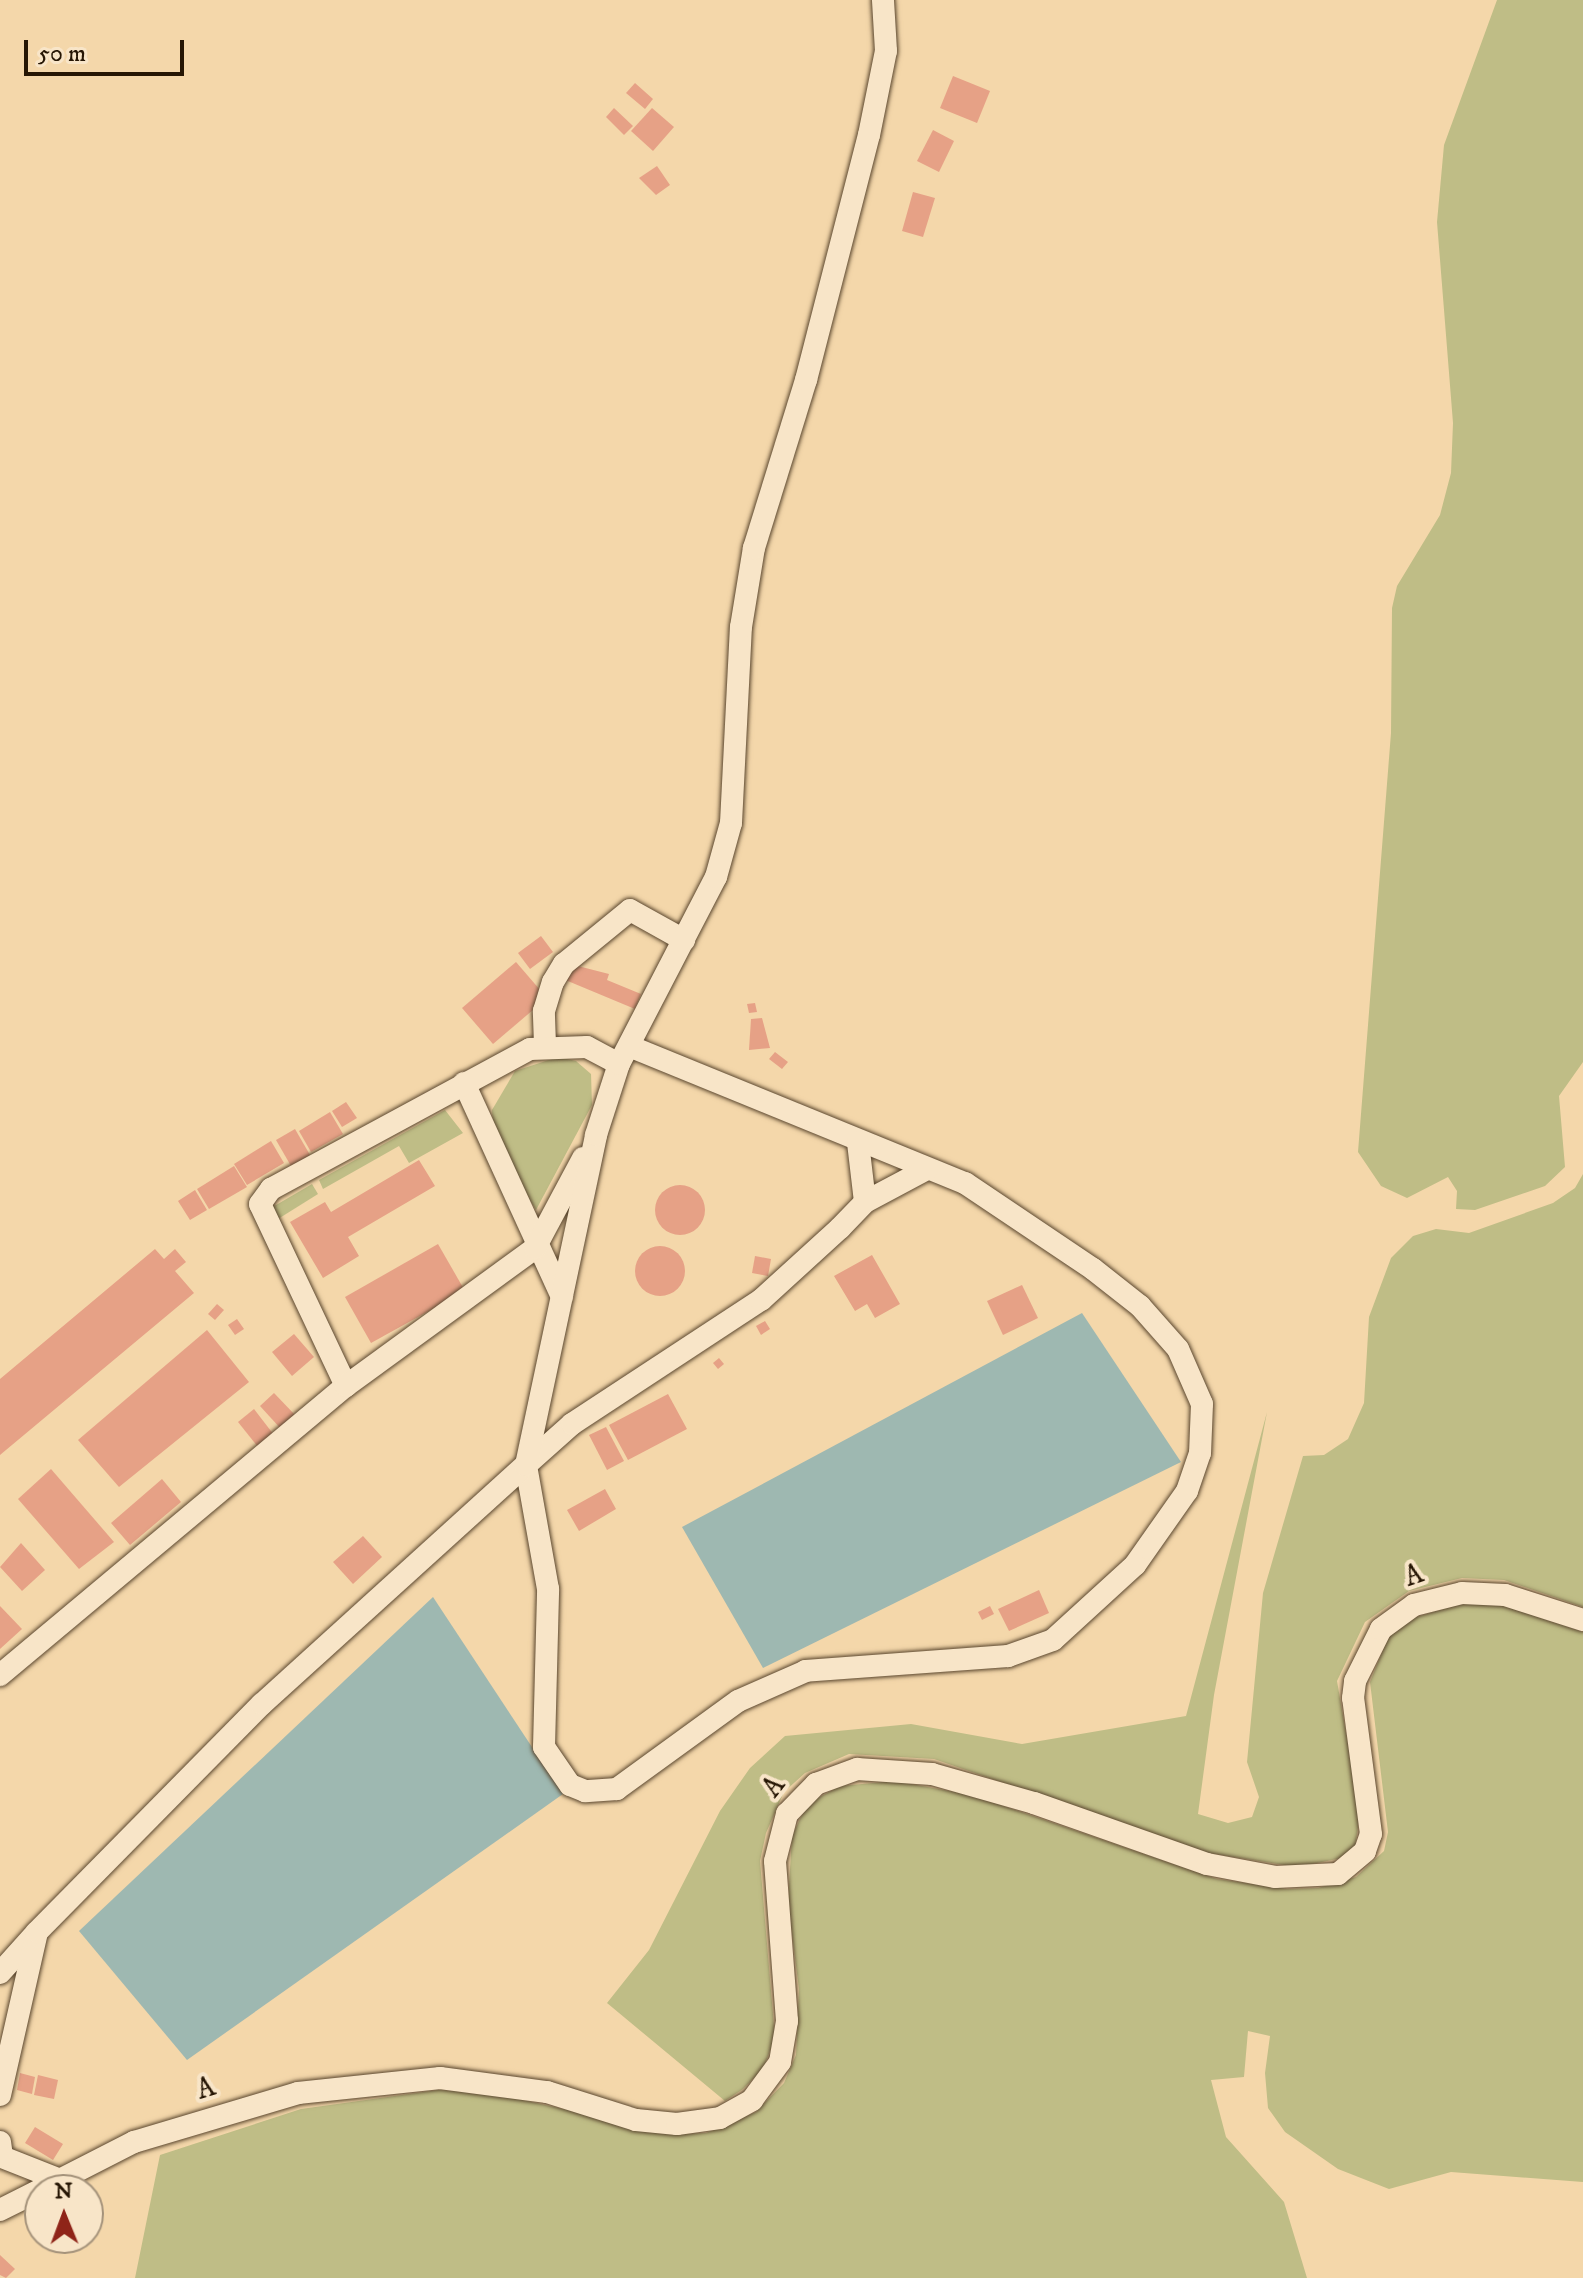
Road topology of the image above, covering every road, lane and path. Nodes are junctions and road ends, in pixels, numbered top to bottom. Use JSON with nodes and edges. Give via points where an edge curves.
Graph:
{"nodes":[{"id":1,"x":883,"y":0,"type":"edge"},
{"id":2,"x":684,"y":940,"type":"junction"},
{"id":3,"x":545,"y":1045,"type":"junction"},
{"id":4,"x":624,"y":1055,"type":"junction"},
{"id":5,"x":464,"y":1083,"type":"junction"},
{"id":6,"x":596,"y":1135,"type":"junction"},
{"id":7,"x":858,"y":1142,"type":"junction"},
{"id":8,"x":927,"y":1169,"type":"junction"},
{"id":9,"x":865,"y":1202,"type":"junction"},
{"id":10,"x":535,"y":1248,"type":"junction"},
{"id":11,"x":562,"y":1297,"type":"junction"},
{"id":12,"x":346,"y":1386,"type":"junction"},
{"id":13,"x":526,"y":1465,"type":"junction"},
{"id":14,"x":1583,"y":1620,"type":"edge"},
{"id":15,"x":0,"y":1675,"type":"edge"},
{"id":16,"x":37,"y":1932,"type":"junction"},
{"id":17,"x":0,"y":1973,"type":"edge"},
{"id":18,"x":4,"y":2052,"type":"edge"},
{"id":19,"x":0,"y":2095,"type":"edge"},
{"id":20,"x":0,"y":2142,"type":"edge"},
{"id":21,"x":28,"y":2174,"type":"edge"},
{"id":22,"x":72,"y":2174,"type":"edge"},
{"id":23,"x":24,"y":2198,"type":"edge"},
{"id":24,"x":0,"y":2210,"type":"edge"}],
"edges":[{"from":1,"to":2,"type":"street","via":[[886,51],[869,135],[806,380],[754,548],[741,627],[731,823],[716,877]]},
{"from":2,"to":3,"type":"street","via":[[630,910],[564,964],[544,1011]]},
{"from":2,"to":4,"type":"street"},
{"from":3,"to":4,"type":"street"},
{"from":3,"to":5,"type":"street"},
{"from":4,"to":6,"type":"street"},
{"from":4,"to":7,"type":"street"},
{"from":5,"to":10,"type":"street"},
{"from":5,"to":12,"type":"street","via":[[271,1189],[260,1204]]},
{"from":6,"to":10,"type":"street"},
{"from":6,"to":11,"type":"street"},
{"from":7,"to":8,"type":"street"},
{"from":7,"to":9,"type":"street"},
{"from":8,"to":9,"type":"street"},
{"from":8,"to":13,"type":"street","via":[[965,1183],[1140,1306],[1178,1349],[1202,1404],[1200,1453],[1187,1491],[1135,1565],[1053,1640],[1008,1656],[806,1671],[738,1701],[617,1789],[585,1791],[554,1769],[544,1747],[548,1589]]},
{"from":9,"to":13,"type":"street","via":[[761,1300],[572,1424]]},
{"from":10,"to":11,"type":"street"},
{"from":10,"to":12,"type":"street"},
{"from":11,"to":13,"type":"street"},
{"from":12,"to":15,"type":"street"},
{"from":13,"to":16,"type":"street","via":[[262,1704]]},
{"from":14,"to":22,"type":"street","name":"A","via":[[1505,1595],[1462,1593],[1414,1605],[1381,1629],[1355,1681],[1353,1698],[1371,1834],[1354,1864],[1338,1874],[1275,1877],[1207,1864],[1034,1803],[932,1774],[857,1769],[816,1784],[787,1814],[775,1861],[787,2021],[780,2062],[752,2100],[720,2118],[677,2124],[636,2120],[547,2092],[440,2078],[298,2093],[134,2142]]},
{"from":16,"to":17,"type":"street"},
{"from":16,"to":18,"type":"street"},
{"from":18,"to":19,"type":"street"},
{"from":20,"to":21,"type":"street","via":[[2,2157]]},
{"from":23,"to":24,"type":"street","name":"A"}]}
